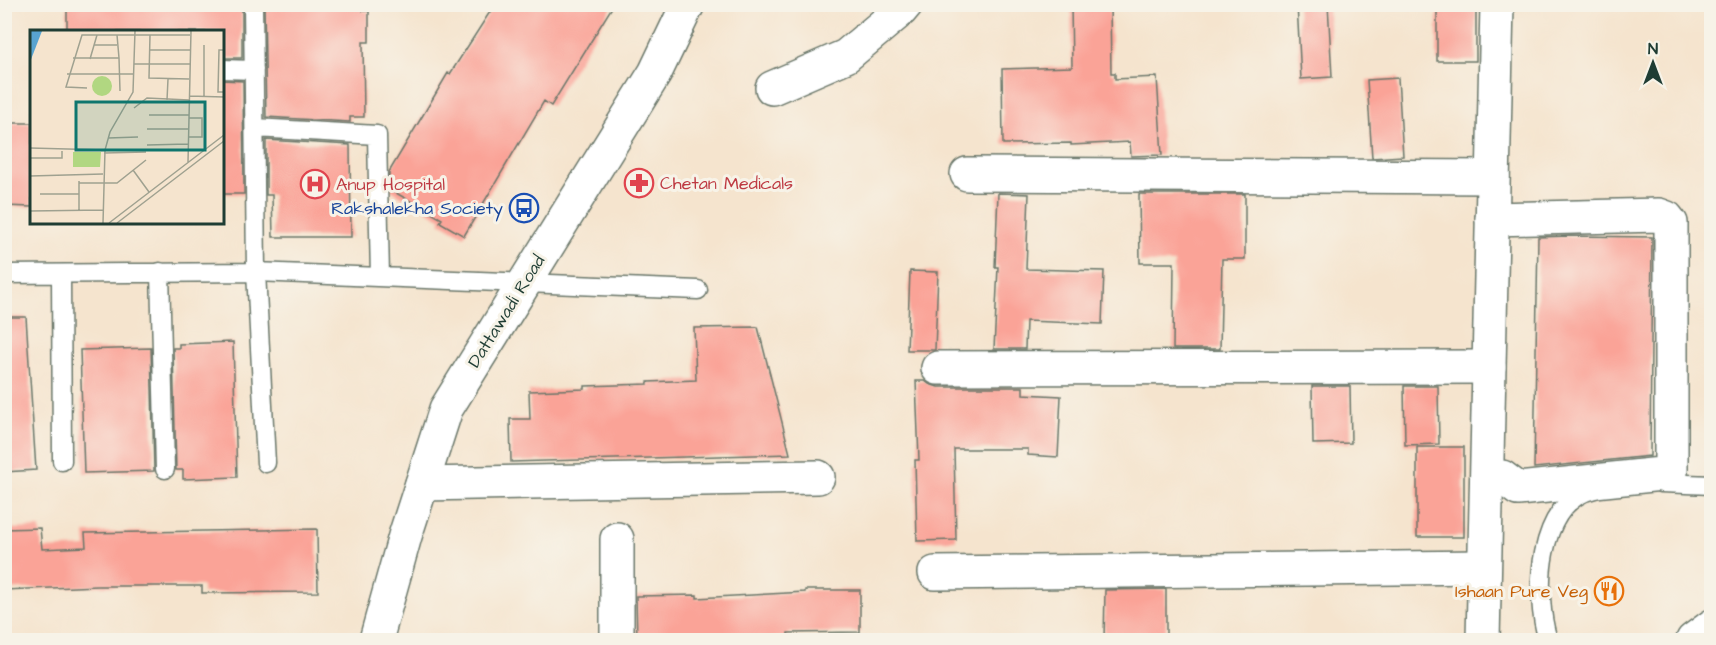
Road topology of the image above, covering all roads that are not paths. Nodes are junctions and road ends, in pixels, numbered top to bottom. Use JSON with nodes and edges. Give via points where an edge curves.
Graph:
{"nodes":[{"id":1,"x":253,"y":4,"type":"edge"},
{"id":2,"x":688,"y":4,"type":"edge"},
{"id":3,"x":906,"y":4,"type":"edge"},
{"id":4,"x":1497,"y":4,"type":"edge"},
{"id":5,"x":224,"y":69,"type":"edge"},
{"id":6,"x":254,"y":70,"type":"junction"},
{"id":7,"x":772,"y":88,"type":"dead end"},
{"id":8,"x":255,"y":128,"type":"junction"},
{"id":9,"x":967,"y":174,"type":"dead end"},
{"id":10,"x":1493,"y":177,"type":"junction"},
{"id":11,"x":1492,"y":219,"type":"junction"},
{"id":12,"x":160,"y":272,"type":"junction"},
{"id":13,"x":256,"y":272,"type":"junction"},
{"id":14,"x":4,"y":274,"type":"edge"},
{"id":15,"x":61,"y":274,"type":"junction"},
{"id":16,"x":380,"y":277,"type":"junction"},
{"id":17,"x":524,"y":283,"type":"junction"},
{"id":18,"x":698,"y":290,"type":"dead end"},
{"id":19,"x":1489,"y":367,"type":"junction"},
{"id":20,"x":938,"y":368,"type":"dead end"},
{"id":21,"x":62,"y":461,"type":"dead end"},
{"id":22,"x":266,"y":463,"type":"dead end"},
{"id":23,"x":165,"y":469,"type":"dead end"},
{"id":24,"x":818,"y":477,"type":"dead end"},
{"id":25,"x":1487,"y":477,"type":"junction"},
{"id":26,"x":422,"y":484,"type":"junction"},
{"id":27,"x":1712,"y":485,"type":"edge"},
{"id":28,"x":617,"y":539,"type":"dead end"},
{"id":29,"x":1484,"y":567,"type":"junction"},
{"id":30,"x":934,"y":573,"type":"dead end"},
{"id":31,"x":1712,"y":626,"type":"edge"},
{"id":32,"x":376,"y":640,"type":"edge"},
{"id":33,"x":617,"y":640,"type":"edge"},
{"id":34,"x":1483,"y":640,"type":"edge"},
{"id":35,"x":1548,"y":640,"type":"edge"},
{"id":36,"x":1693,"y":640,"type":"edge"}],
"edges":[{"from":1,"to":6,"type":"lane"},
{"from":2,"to":17,"type":"street","name":"Dattawadi Road","via":[[655,73]]},
{"from":3,"to":7,"type":"street","via":[[846,56]]},
{"from":4,"to":10,"type":"street"},
{"from":5,"to":6,"type":"lane"},
{"from":6,"to":8,"type":"lane"},
{"from":8,"to":13,"type":"lane"},
{"from":8,"to":16,"type":"lane","via":[[376,135]]},
{"from":9,"to":10,"type":"street"},
{"from":10,"to":11,"type":"street"},
{"from":11,"to":19,"type":"street"},
{"from":11,"to":25,"type":"street","via":[[1659,215],[1667,218],[1671,224],[1671,473],[1518,489],[1502,477]]},
{"from":12,"to":13,"type":"lane"},
{"from":12,"to":15,"type":"lane"},
{"from":12,"to":23,"type":"lane"},
{"from":13,"to":16,"type":"lane"},
{"from":13,"to":22,"type":"lane"},
{"from":14,"to":15,"type":"lane"},
{"from":15,"to":21,"type":"lane"},
{"from":16,"to":17,"type":"lane"},
{"from":17,"to":18,"type":"lane"},
{"from":17,"to":26,"type":"street","name":"Dattawadi Road","via":[[446,409]]},
{"from":19,"to":20,"type":"street"},
{"from":19,"to":25,"type":"street"},
{"from":24,"to":26,"type":"street"},
{"from":25,"to":29,"type":"street"},
{"from":26,"to":32,"type":"street","name":"Dattawadi Road"},
{"from":27,"to":35,"type":"lane","via":[[1633,483],[1590,490],[1575,497],[1558,514],[1548,533],[1541,576],[1542,622]]},
{"from":28,"to":33,"type":"street"},
{"from":29,"to":30,"type":"street"},
{"from":29,"to":34,"type":"street"},
{"from":31,"to":36,"type":"street"}]}
